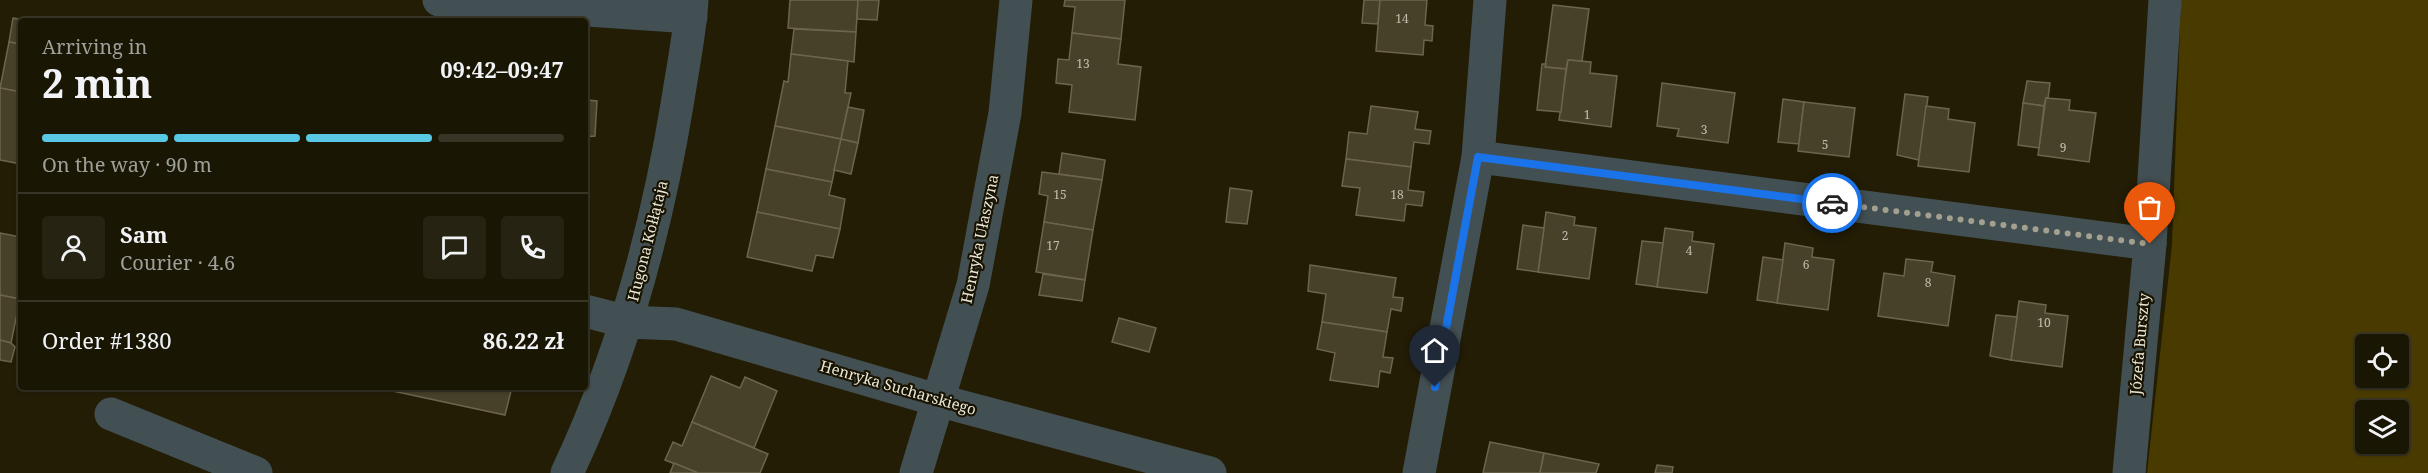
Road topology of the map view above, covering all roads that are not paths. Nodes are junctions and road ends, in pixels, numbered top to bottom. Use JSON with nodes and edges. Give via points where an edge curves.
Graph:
{"nodes":[{"id":1,"x":439,"y":0,"type":"edge"},
{"id":2,"x":1016,"y":0,"type":"edge"},
{"id":3,"x":1490,"y":0,"type":"edge"},
{"id":4,"x":2166,"y":0,"type":"edge"},
{"id":5,"x":692,"y":8,"type":"edge"},
{"id":6,"x":1478,"y":157,"type":"junction"},
{"id":7,"x":2150,"y":244,"type":"junction"},
{"id":8,"x":588,"y":312,"type":"edge"},
{"id":9,"x":628,"y":322,"type":"junction"},
{"id":10,"x":937,"y":400,"type":"junction"},
{"id":11,"x":111,"y":414,"type":"dead end"},
{"id":12,"x":256,"y":473,"type":"edge"},
{"id":13,"x":567,"y":473,"type":"edge"},
{"id":14,"x":916,"y":473,"type":"edge"},
{"id":15,"x":1210,"y":473,"type":"edge"},
{"id":16,"x":1419,"y":473,"type":"edge"},
{"id":17,"x":2129,"y":473,"type":"edge"}],
"edges":[{"from":1,"to":5,"type":"street"},
{"from":2,"to":10,"type":"street","name":"Henryka Ułaszyna","via":[[1005,113],[974,285]]},
{"from":3,"to":6,"type":"street"},
{"from":4,"to":7,"type":"street","name":"Józefa Burszty"},
{"from":5,"to":9,"type":"street","name":"Hugona Kołłątaja","via":[[667,162]]},
{"from":6,"to":7,"type":"street"},
{"from":6,"to":16,"type":"street"},
{"from":7,"to":17,"type":"street","name":"Józefa Burszty"},
{"from":8,"to":9,"type":"street","name":"Henryka Sucharskiego"},
{"from":9,"to":10,"type":"street","name":"Henryka Sucharskiego","via":[[676,324]]},
{"from":9,"to":13,"type":"street","name":"Hugona Kołłątaja","via":[[592,420]]},
{"from":10,"to":14,"type":"street","name":"Henryka Ułaszyna"},
{"from":10,"to":15,"type":"street","name":"Henryka Sucharskiego"},
{"from":11,"to":12,"type":"street"}]}
